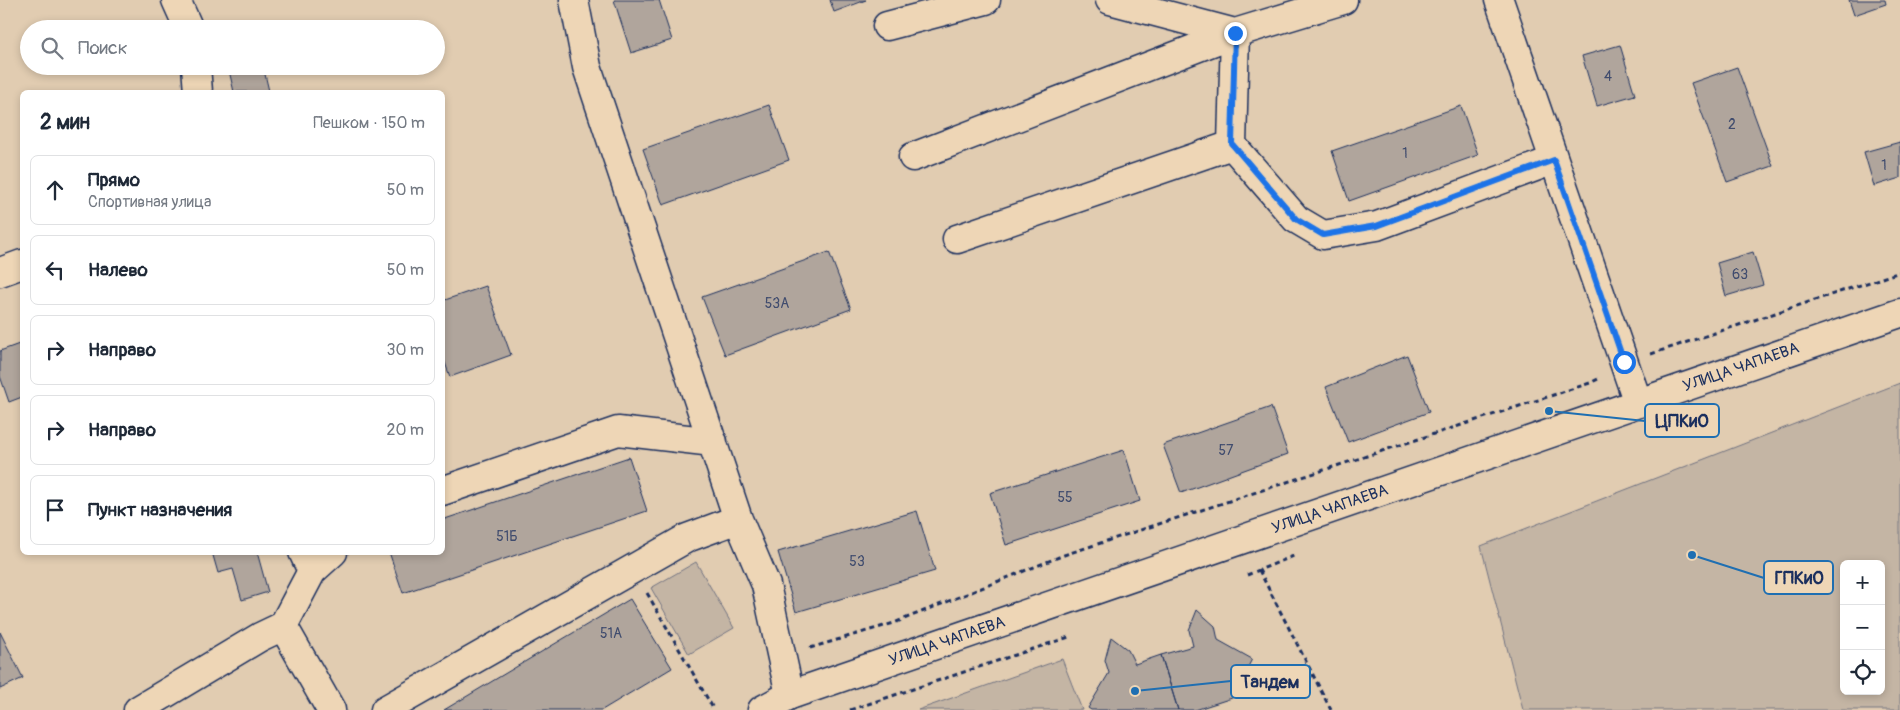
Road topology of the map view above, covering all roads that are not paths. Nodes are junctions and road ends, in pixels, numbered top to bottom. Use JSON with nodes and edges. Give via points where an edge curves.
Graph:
{"nodes":[{"id":1,"x":176,"y":0,"type":"edge"},
{"id":2,"x":574,"y":0,"type":"edge"},
{"id":3,"x":986,"y":0,"type":"edge"},
{"id":4,"x":1110,"y":0,"type":"edge"},
{"id":5,"x":1343,"y":0,"type":"edge"},
{"id":6,"x":1499,"y":0,"type":"edge"},
{"id":7,"x":185,"y":20,"type":"edge"},
{"id":8,"x":887,"y":26,"type":"dead end"},
{"id":9,"x":1235,"y":33,"type":"junction"},
{"id":10,"x":197,"y":75,"type":"edge"},
{"id":11,"x":198,"y":90,"type":"edge"},
{"id":12,"x":1232,"y":144,"type":"junction"},
{"id":13,"x":913,"y":156,"type":"dead end"},
{"id":14,"x":1554,"y":160,"type":"junction"},
{"id":15,"x":957,"y":240,"type":"dead end"},
{"id":16,"x":20,"y":265,"type":"edge"},
{"id":17,"x":0,"y":272,"type":"edge"},
{"id":18,"x":1900,"y":313,"type":"edge"},
{"id":19,"x":1638,"y":403,"type":"junction"},
{"id":20,"x":713,"y":442,"type":"junction"},
{"id":21,"x":445,"y":490,"type":"edge"},
{"id":22,"x":738,"y":519,"type":"junction"},
{"id":23,"x":326,"y":555,"type":"edge"},
{"id":24,"x":308,"y":562,"type":"edge"},
{"id":25,"x":283,"y":626,"type":"junction"},
{"id":26,"x":790,"y":695,"type":"junction"},
{"id":27,"x":138,"y":710,"type":"edge"},
{"id":28,"x":330,"y":710,"type":"edge"},
{"id":29,"x":384,"y":710,"type":"edge"},
{"id":30,"x":762,"y":710,"type":"edge"}],
"edges":[{"from":1,"to":7,"type":"main road"},
{"from":2,"to":20,"type":"main road","via":[[587,67]]},
{"from":3,"to":8,"type":"main road"},
{"from":4,"to":9,"type":"main road"},
{"from":5,"to":9,"type":"main road"},
{"from":6,"to":14,"type":"main road"},
{"from":9,"to":12,"type":"main road"},
{"from":9,"to":13,"type":"main road"},
{"from":10,"to":11,"type":"main road"},
{"from":12,"to":14,"type":"main road","via":[[1296,219],[1323,235],[1376,226]]},
{"from":12,"to":15,"type":"main road"},
{"from":14,"to":19,"type":"main road"},
{"from":16,"to":17,"type":"main road"},
{"from":18,"to":19,"type":"main road","name":"УЛИЦА ЧАПАЕВА"},
{"from":19,"to":26,"type":"main road","name":"УЛИЦА ЧАПАЕВА"},
{"from":20,"to":21,"type":"main road","via":[[618,431]]},
{"from":20,"to":22,"type":"main road"},
{"from":22,"to":26,"type":"main road","via":[[766,585]]},
{"from":22,"to":29,"type":"main road","via":[[687,538]]},
{"from":23,"to":24,"type":"main road"},
{"from":24,"to":25,"type":"main road"},
{"from":25,"to":27,"type":"main road"},
{"from":25,"to":28,"type":"main road"},
{"from":26,"to":30,"type":"main road","name":"УЛИЦА ЧАПАЕВА"}]}
